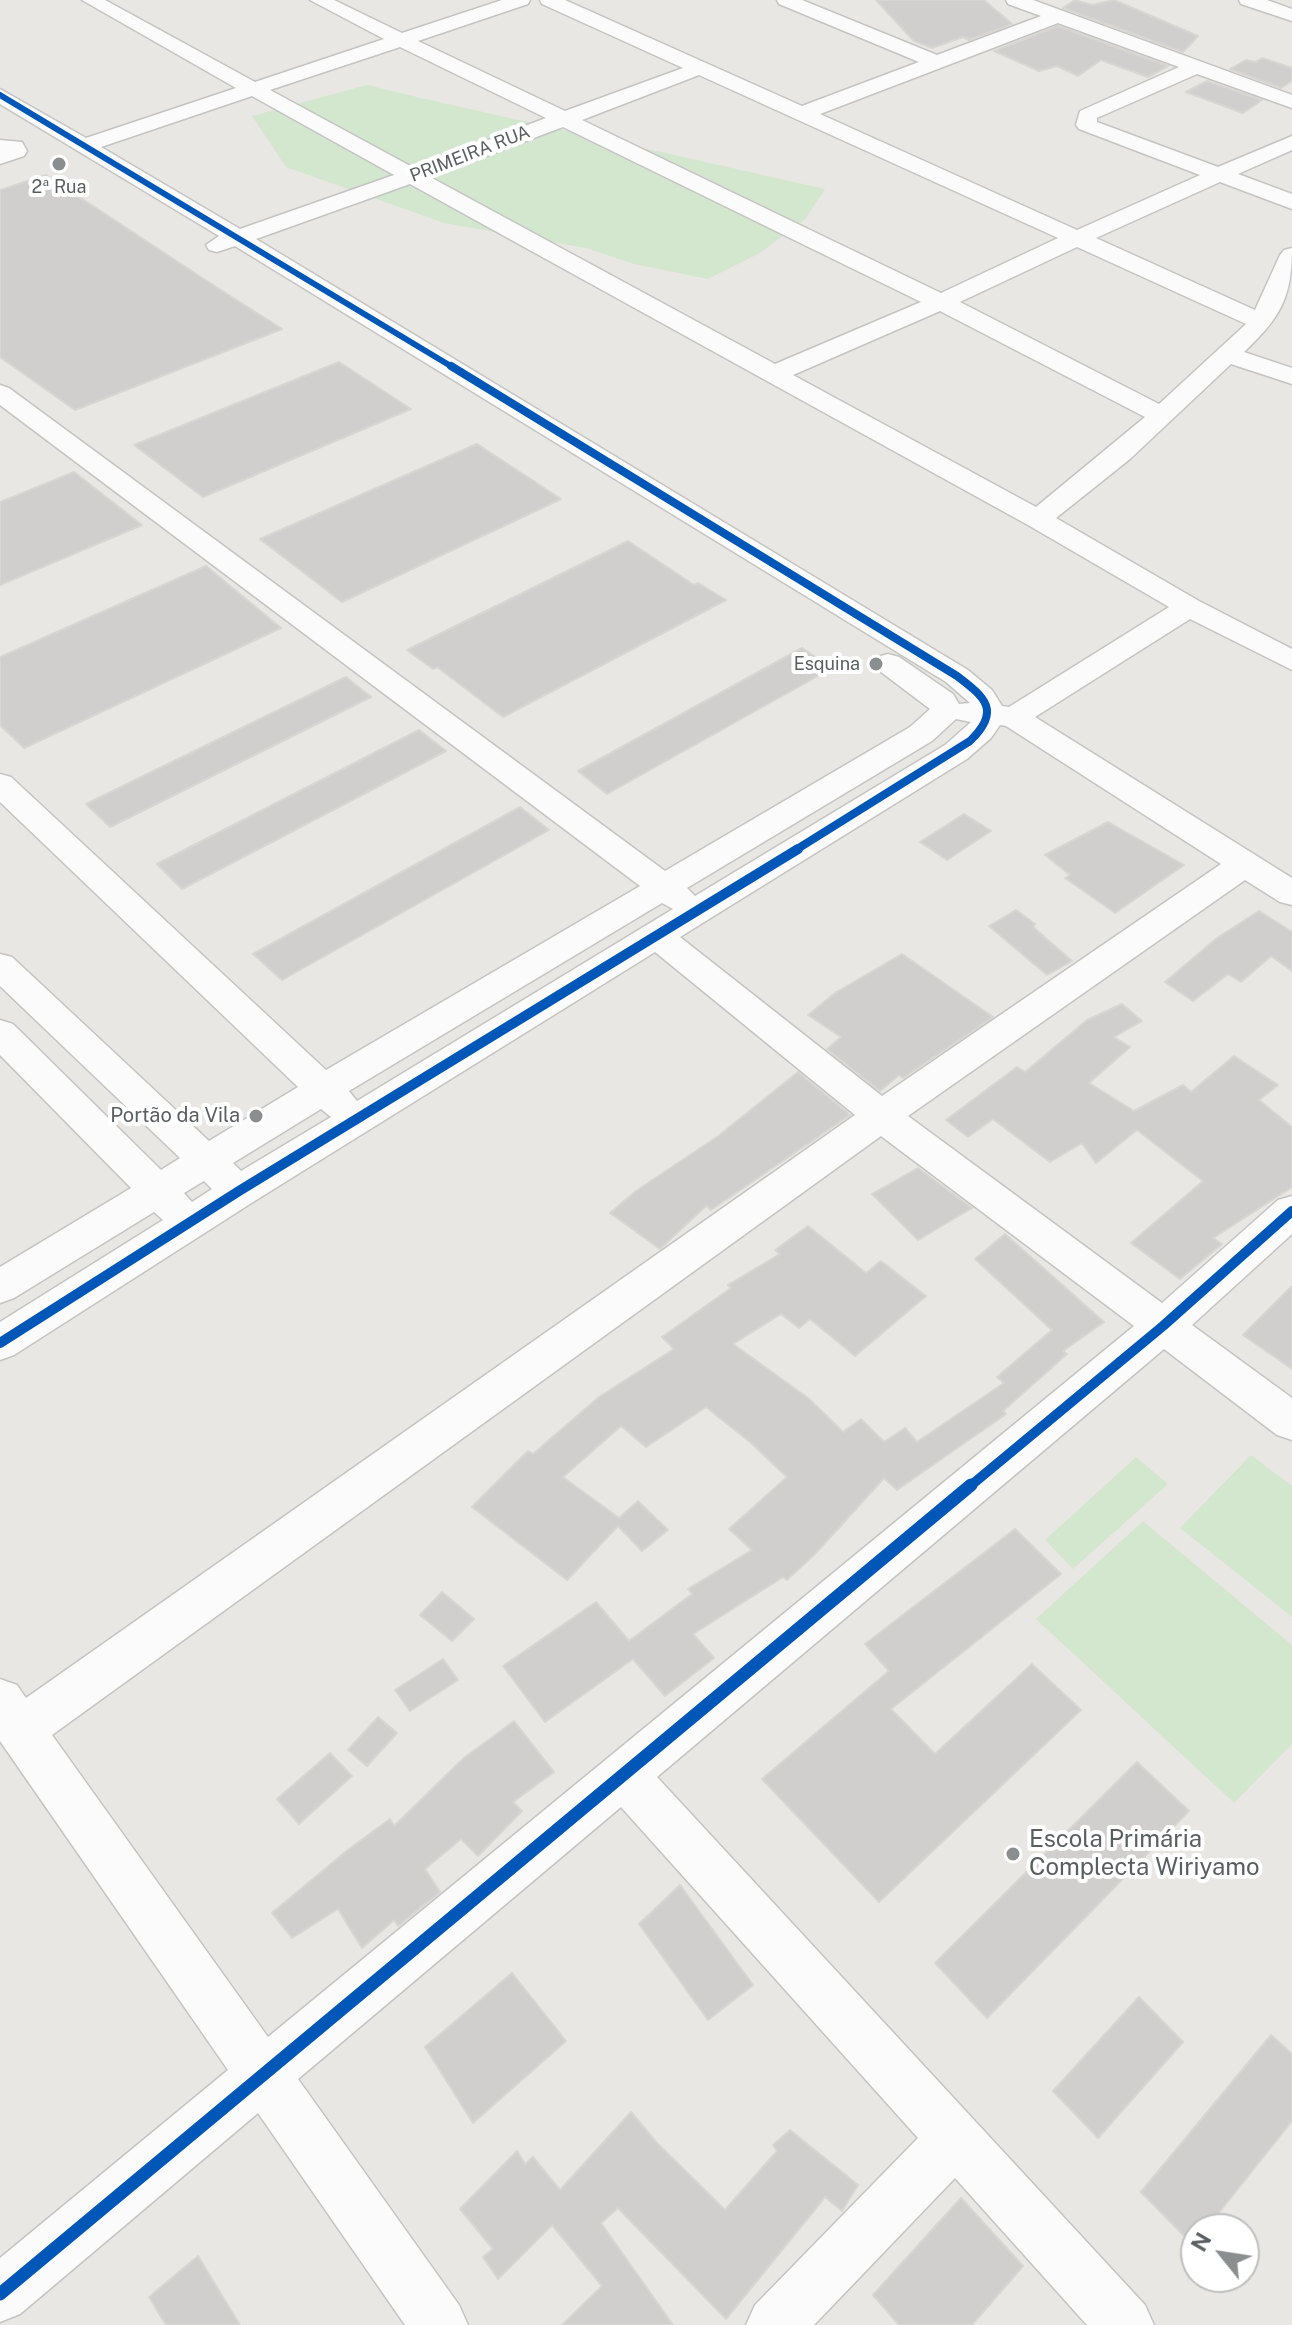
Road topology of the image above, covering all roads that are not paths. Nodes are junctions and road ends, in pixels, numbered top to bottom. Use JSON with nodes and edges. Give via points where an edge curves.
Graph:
{"nodes":[{"id":1,"x":91,"y":0,"type":"edge"},
{"id":2,"x":319,"y":0,"type":"edge"},
{"id":3,"x":521,"y":0,"type":"edge"},
{"id":4,"x":549,"y":0,"type":"edge"},
{"id":5,"x":786,"y":0,"type":"edge"},
{"id":6,"x":1015,"y":0,"type":"edge"},
{"id":7,"x":1248,"y":0,"type":"edge"},
{"id":8,"x":1292,"y":15,"type":"edge"},
{"id":9,"x":1058,"y":16,"type":"junction"},
{"id":10,"x":400,"y":40,"type":"junction"},
{"id":11,"x":936,"y":62,"type":"junction"},
{"id":12,"x":703,"y":67,"type":"junction"},
{"id":13,"x":1194,"y":68,"type":"junction"},
{"id":14,"x":252,"y":89,"type":"junction"},
{"id":15,"x":0,"y":95,"type":"edge"},
{"id":16,"x":1292,"y":102,"type":"edge"},
{"id":17,"x":804,"y":113,"type":"junction"},
{"id":18,"x":0,"y":116,"type":"edge"},
{"id":19,"x":560,"y":119,"type":"junction"},
{"id":20,"x":1292,"y":142,"type":"edge"},
{"id":21,"x":0,"y":146,"type":"edge"},
{"id":22,"x":82,"y":146,"type":"junction"},
{"id":23,"x":0,"y":158,"type":"edge"},
{"id":24,"x":1214,"y":175,"type":"junction"},
{"id":25,"x":412,"y":176,"type":"junction"},
{"id":26,"x":1292,"y":202,"type":"edge"},
{"id":27,"x":1077,"y":238,"type":"junction"},
{"id":28,"x":223,"y":242,"type":"junction"},
{"id":29,"x":1292,"y":255,"type":"edge"},
{"id":30,"x":941,"y":302,"type":"junction"},
{"id":31,"x":1274,"y":319,"type":"edge"},
{"id":32,"x":1229,"y":355,"type":"junction"},
{"id":33,"x":776,"y":373,"type":"junction"},
{"id":34,"x":1292,"y":376,"type":"edge"},
{"id":35,"x":0,"y":393,"type":"edge"},
{"id":36,"x":1162,"y":416,"type":"junction"},
{"id":37,"x":1038,"y":519,"type":"junction"},
{"id":38,"x":1189,"y":607,"type":"junction"},
{"id":39,"x":1292,"y":661,"type":"edge"},
{"id":40,"x":946,"y":711,"type":"junction"},
{"id":41,"x":1002,"y":716,"type":"junction"},
{"id":42,"x":0,"y":784,"type":"edge"},
{"id":43,"x":1245,"y":864,"type":"junction"},
{"id":44,"x":662,"y":887,"type":"junction"},
{"id":45,"x":1292,"y":894,"type":"edge"},
{"id":46,"x":697,"y":911,"type":"junction"},
{"id":47,"x":657,"y":936,"type":"junction"},
{"id":48,"x":0,"y":966,"type":"edge"},
{"id":49,"x":0,"y":1033,"type":"edge"},
{"id":50,"x":324,"y":1089,"type":"junction"},
{"id":51,"x":881,"y":1116,"type":"junction"},
{"id":52,"x":356,"y":1120,"type":"junction"},
{"id":53,"x":207,"y":1161,"type":"junction"},
{"id":54,"x":158,"y":1191,"type":"junction"},
{"id":55,"x":239,"y":1191,"type":"junction"},
{"id":56,"x":1292,"y":1211,"type":"edge"},
{"id":57,"x":190,"y":1222,"type":"junction"},
{"id":58,"x":0,"y":1287,"type":"edge"},
{"id":59,"x":1163,"y":1326,"type":"junction"},
{"id":60,"x":0,"y":1343,"type":"edge"},
{"id":61,"x":1292,"y":1422,"type":"edge"},
{"id":62,"x":10,"y":1715,"type":"edge"},
{"id":63,"x":624,"y":1776,"type":"junction"},
{"id":64,"x":263,"y":2074,"type":"junction"},
{"id":65,"x":955,"y":2139,"type":"junction"},
{"id":66,"x":0,"y":2294,"type":"edge"},
{"id":67,"x":439,"y":2325,"type":"edge"},
{"id":68,"x":775,"y":2325,"type":"edge"},
{"id":69,"x":1125,"y":2325,"type":"edge"}],
"edges":[{"from":1,"to":14,"type":"street"},
{"from":2,"to":10,"type":"street"},
{"from":3,"to":10,"type":"street"},
{"from":4,"to":12,"type":"street"},
{"from":5,"to":11,"type":"street"},
{"from":6,"to":9,"type":"street"},
{"from":7,"to":8,"type":"street"},
{"from":9,"to":11,"type":"street"},
{"from":9,"to":13,"type":"street"},
{"from":10,"to":14,"type":"street"},
{"from":10,"to":19,"type":"street"},
{"from":11,"to":17,"type":"street"},
{"from":12,"to":17,"type":"street"},
{"from":12,"to":19,"type":"street","name":"PRIMEIRA RUA"},
{"from":13,"to":16,"type":"street"},
{"from":13,"to":24,"type":"street","via":[[1084,120],[1102,133]]},
{"from":14,"to":22,"type":"street"},
{"from":14,"to":25,"type":"street"},
{"from":15,"to":22,"type":"street"},
{"from":17,"to":27,"type":"street"},
{"from":18,"to":28,"type":"street"},
{"from":19,"to":25,"type":"street","name":"PRIMEIRA RUA"},
{"from":19,"to":30,"type":"street"},
{"from":20,"to":24,"type":"street"},
{"from":21,"to":23,"type":"street","via":[[16,151]]},
{"from":22,"to":28,"type":"street"},
{"from":24,"to":26,"type":"street"},
{"from":24,"to":27,"type":"street"},
{"from":25,"to":28,"type":"street","name":"PRIMEIRA RUA"},
{"from":25,"to":33,"type":"street"},
{"from":27,"to":30,"type":"street"},
{"from":27,"to":31,"type":"street"},
{"from":28,"to":40,"type":"street","via":[[921,684]]},
{"from":28,"to":41,"type":"street","via":[[476,381],[957,676]]},
{"from":29,"to":31,"type":"street"},
{"from":30,"to":33,"type":"street"},
{"from":30,"to":36,"type":"street"},
{"from":31,"to":32,"type":"street"},
{"from":32,"to":34,"type":"street"},
{"from":32,"to":36,"type":"street"},
{"from":33,"to":37,"type":"street"},
{"from":35,"to":44,"type":"street"},
{"from":36,"to":37,"type":"street"},
{"from":37,"to":38,"type":"street"},
{"from":38,"to":39,"type":"street"},
{"from":38,"to":41,"type":"street"},
{"from":40,"to":41,"type":"street"},
{"from":40,"to":44,"type":"street","via":[[921,734]]},
{"from":41,"to":43,"type":"street"},
{"from":41,"to":46,"type":"street","via":[[956,752]]},
{"from":42,"to":50,"type":"street"},
{"from":43,"to":45,"type":"street"},
{"from":43,"to":51,"type":"street"},
{"from":44,"to":46,"type":"street"},
{"from":44,"to":50,"type":"street"},
{"from":46,"to":47,"type":"street"},
{"from":47,"to":51,"type":"street"},
{"from":47,"to":52,"type":"street"},
{"from":48,"to":53,"type":"street"},
{"from":49,"to":54,"type":"street"},
{"from":50,"to":52,"type":"street"},
{"from":50,"to":53,"type":"street"},
{"from":51,"to":59,"type":"street"},
{"from":51,"to":62,"type":"street"},
{"from":52,"to":55,"type":"street"},
{"from":53,"to":54,"type":"street"},
{"from":53,"to":55,"type":"street"},
{"from":54,"to":57,"type":"street"},
{"from":54,"to":58,"type":"street"},
{"from":55,"to":57,"type":"street"},
{"from":56,"to":59,"type":"street"},
{"from":57,"to":60,"type":"street"},
{"from":59,"to":61,"type":"street"},
{"from":59,"to":63,"type":"street"},
{"from":62,"to":64,"type":"street"},
{"from":63,"to":64,"type":"street"},
{"from":63,"to":65,"type":"street"},
{"from":64,"to":66,"type":"street"},
{"from":64,"to":67,"type":"street"},
{"from":65,"to":68,"type":"street"},
{"from":65,"to":69,"type":"street"}]}
